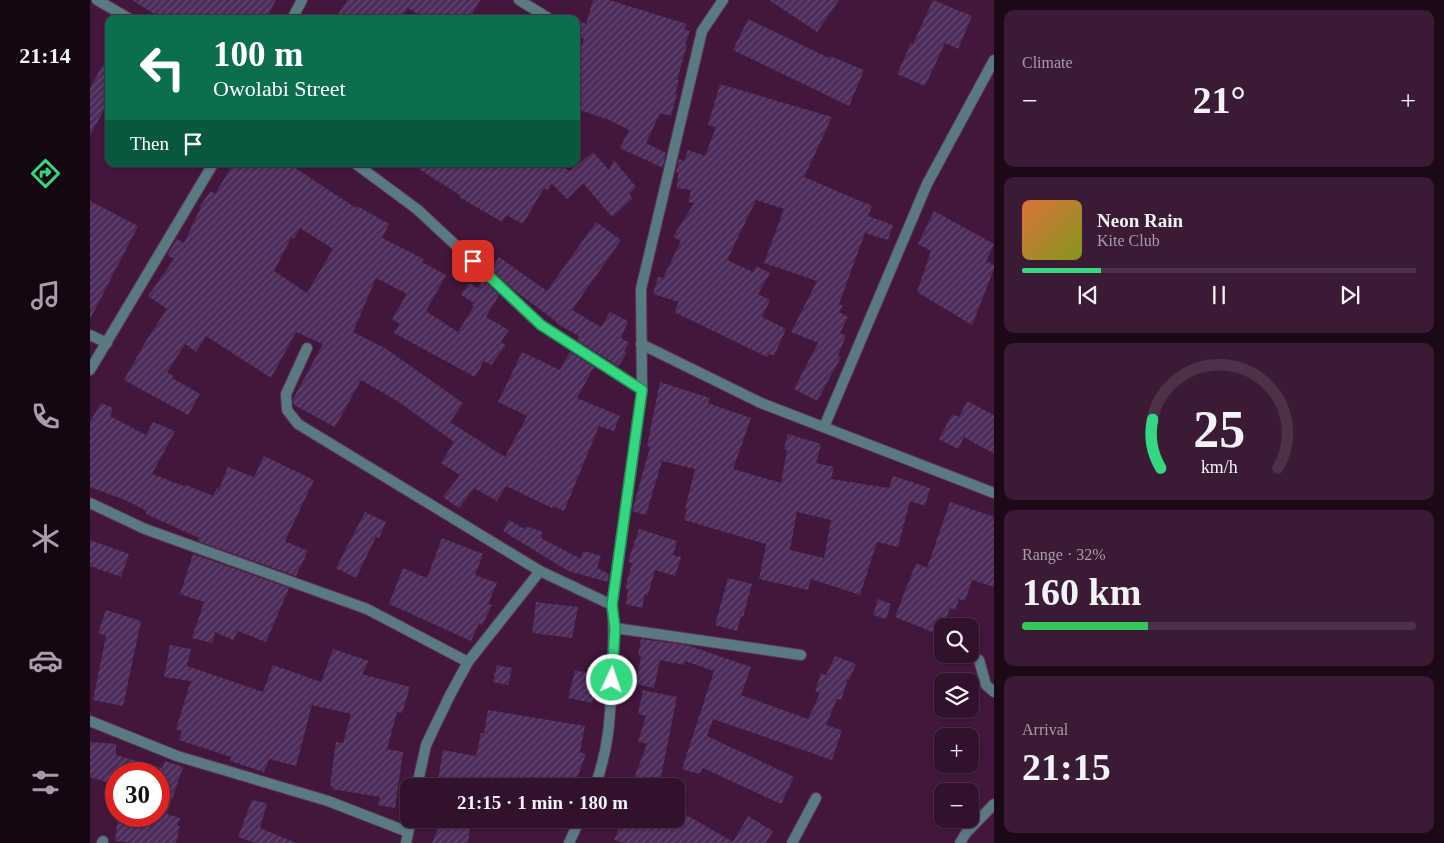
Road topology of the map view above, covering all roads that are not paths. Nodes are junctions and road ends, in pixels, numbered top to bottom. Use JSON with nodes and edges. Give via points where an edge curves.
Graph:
{"nodes":[{"id":1,"x":97,"y":0,"type":"edge"},
{"id":2,"x":302,"y":0,"type":"edge"},
{"id":3,"x":519,"y":0,"type":"edge"},
{"id":4,"x":723,"y":0,"type":"edge"},
{"id":5,"x":123,"y":15,"type":"edge"},
{"id":6,"x":294,"y":15,"type":"edge"},
{"id":7,"x":543,"y":15,"type":"edge"},
{"id":8,"x":994,"y":60,"type":"edge"},
{"id":9,"x":211,"y":167,"type":"edge"},
{"id":10,"x":360,"y":167,"type":"edge"},
{"id":11,"x":90,"y":334,"type":"edge"},
{"id":12,"x":107,"y":343,"type":"junction"},
{"id":13,"x":641,"y":344,"type":"junction"},
{"id":14,"x":306,"y":348,"type":"dead end"},
{"id":15,"x":90,"y":370,"type":"edge"},
{"id":16,"x":642,"y":390,"type":"junction"},
{"id":17,"x":824,"y":427,"type":"junction"},
{"id":18,"x":994,"y":494,"type":"edge"},
{"id":19,"x":90,"y":503,"type":"edge"},
{"id":20,"x":540,"y":571,"type":"junction"},
{"id":21,"x":612,"y":605,"type":"junction"},
{"id":22,"x":615,"y":628,"type":"junction"},
{"id":23,"x":800,"y":655,"type":"dead end"},
{"id":24,"x":979,"y":660,"type":"dead end"},
{"id":25,"x":468,"y":662,"type":"junction"},
{"id":26,"x":994,"y":692,"type":"edge"},
{"id":27,"x":90,"y":721,"type":"edge"},
{"id":28,"x":420,"y":778,"type":"edge"},
{"id":29,"x":598,"y":778,"type":"edge"},
{"id":30,"x":816,"y":798,"type":"dead end"},
{"id":31,"x":994,"y":804,"type":"edge"},
{"id":32,"x":409,"y":828,"type":"edge"},
{"id":33,"x":576,"y":828,"type":"edge"},
{"id":34,"x":408,"y":832,"type":"junction"},
{"id":35,"x":406,"y":843,"type":"edge"},
{"id":36,"x":569,"y":843,"type":"edge"},
{"id":37,"x":792,"y":843,"type":"edge"},
{"id":38,"x":960,"y":843,"type":"edge"}],
"edges":[{"from":1,"to":5,"type":"street"},
{"from":2,"to":6,"type":"street"},
{"from":3,"to":7,"type":"street"},
{"from":4,"to":13,"type":"street","via":[[702,31],[677,134],[641,289]]},
{"from":8,"to":17,"type":"street","via":[[927,184]]},
{"from":9,"to":12,"type":"street"},
{"from":10,"to":16,"type":"street","via":[[418,210],[541,325]]},
{"from":11,"to":12,"type":"street"},
{"from":12,"to":15,"type":"street"},
{"from":13,"to":16,"type":"street"},
{"from":13,"to":17,"type":"street","via":[[761,402]]},
{"from":14,"to":20,"type":"street","via":[[286,394],[287,410],[298,424]]},
{"from":16,"to":21,"type":"street"},
{"from":17,"to":18,"type":"street"},
{"from":19,"to":25,"type":"street","via":[[145,529],[367,609]]},
{"from":20,"to":21,"type":"street"},
{"from":20,"to":25,"type":"street"},
{"from":21,"to":22,"type":"street"},
{"from":22,"to":23,"type":"street"},
{"from":22,"to":29,"type":"street","via":[[609,732]]},
{"from":24,"to":26,"type":"street","via":[[986,685]]},
{"from":25,"to":28,"type":"street","via":[[426,745]]},
{"from":27,"to":34,"type":"street","via":[[177,756],[328,801]]},
{"from":30,"to":37,"type":"street"},
{"from":31,"to":38,"type":"street"},
{"from":32,"to":34,"type":"street"},
{"from":33,"to":36,"type":"street"},
{"from":34,"to":35,"type":"street"}]}
